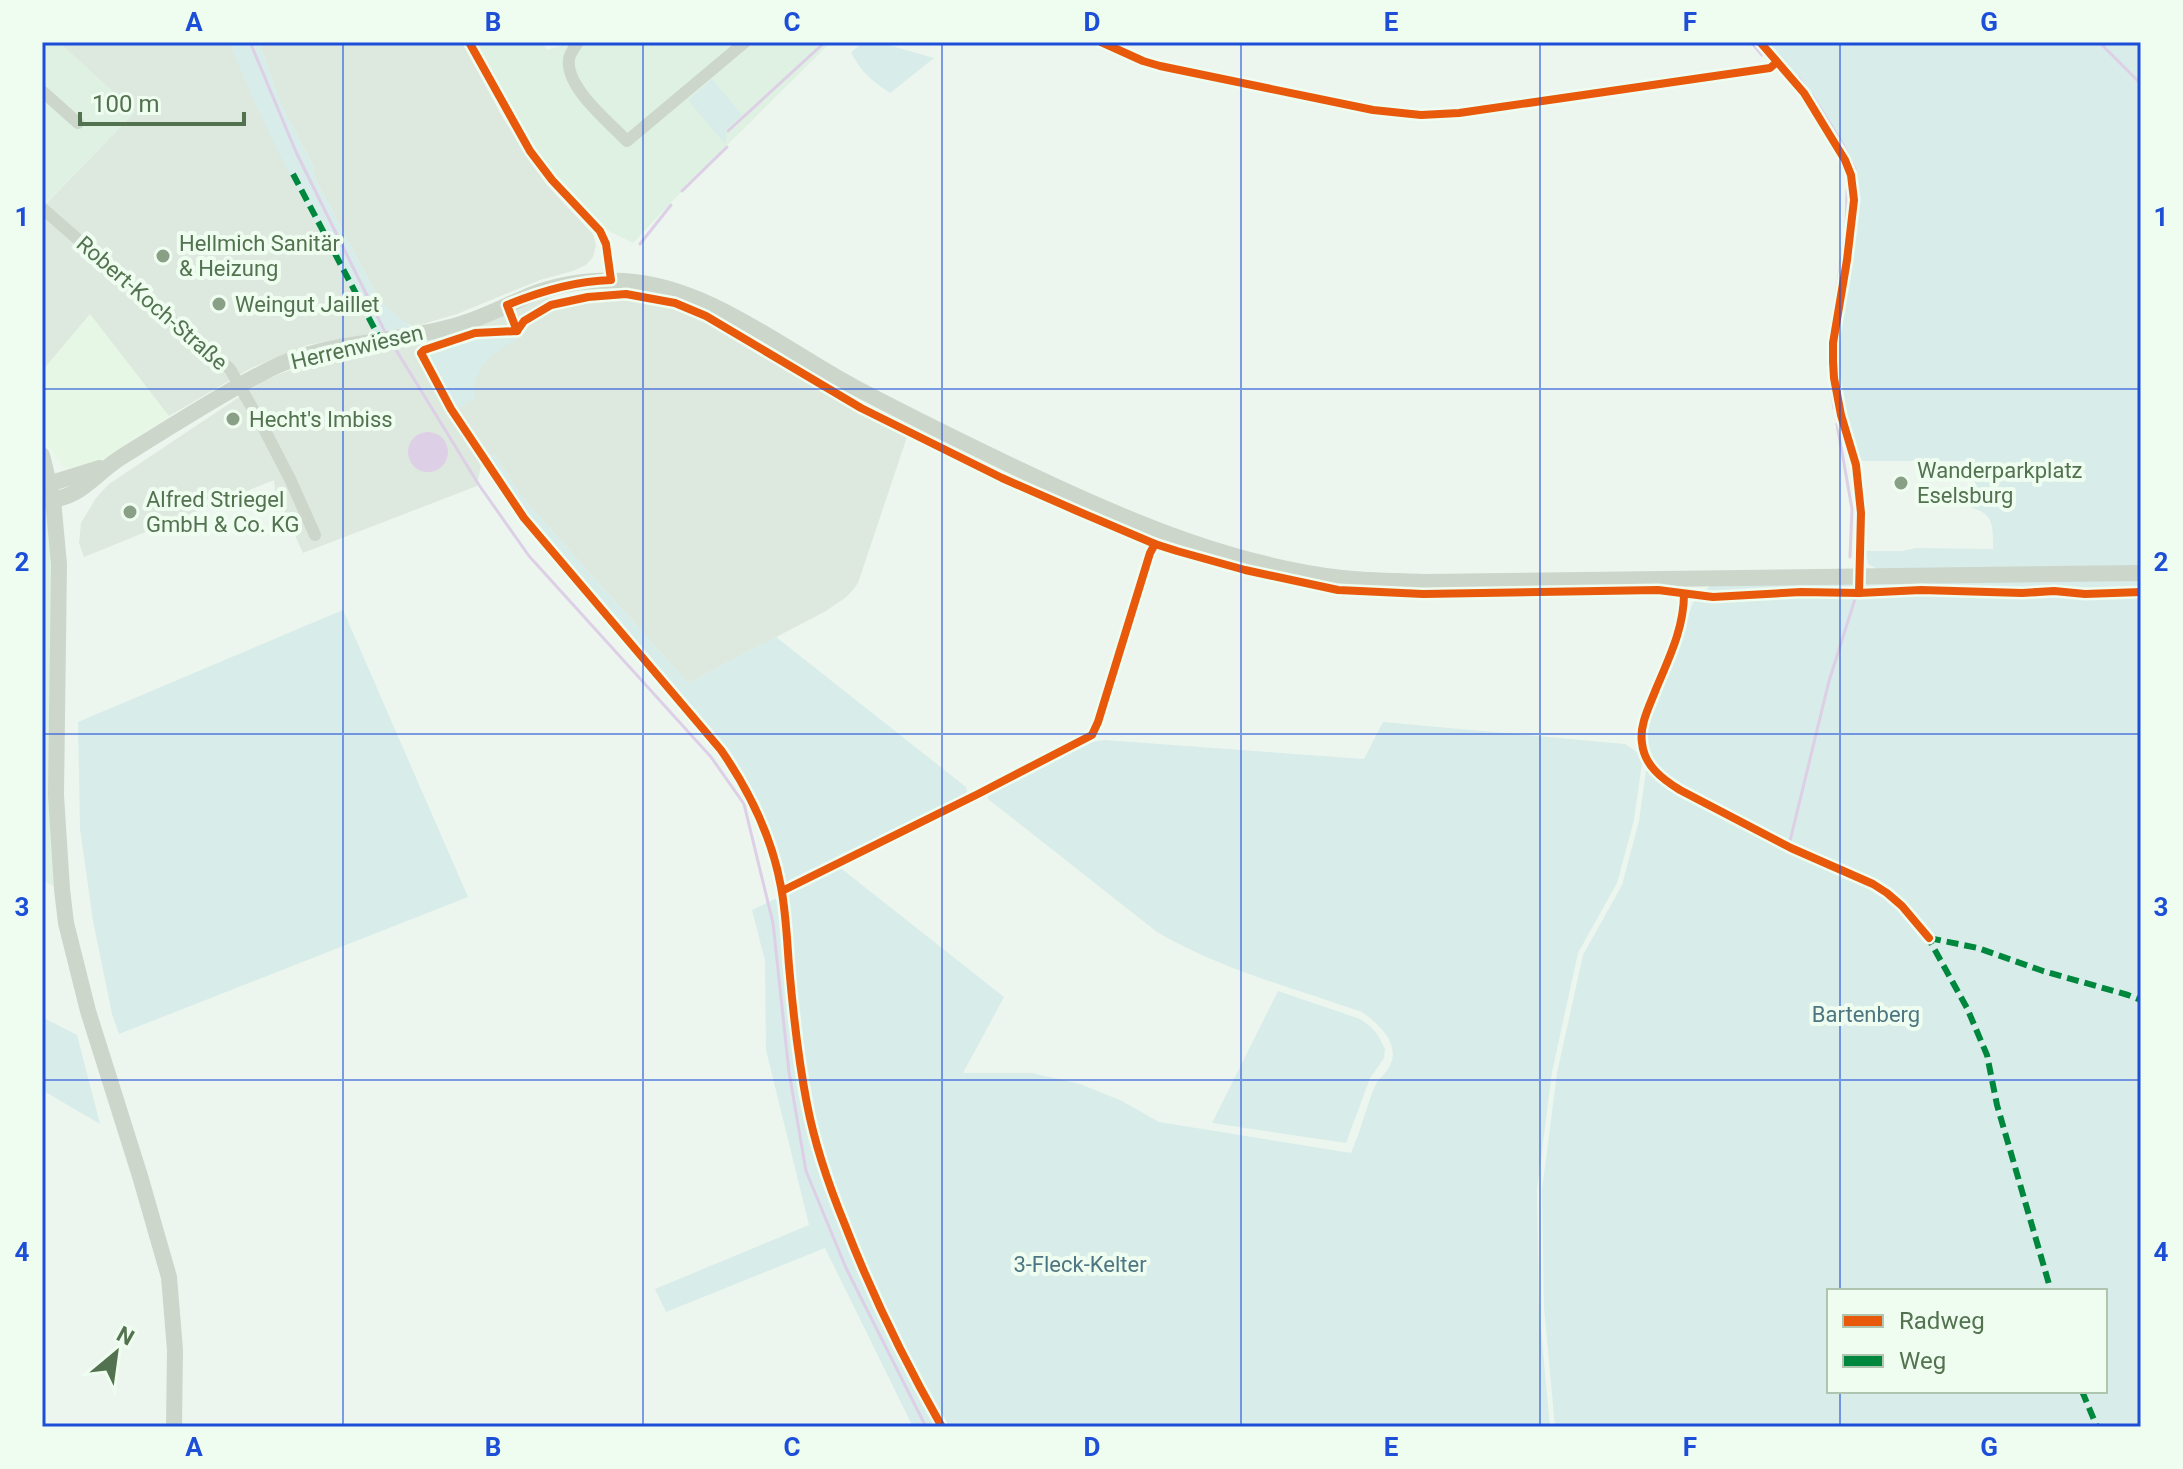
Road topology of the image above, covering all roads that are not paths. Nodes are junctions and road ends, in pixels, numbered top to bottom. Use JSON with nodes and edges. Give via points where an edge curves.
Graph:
{"nodes":[{"id":1,"x":469,"y":42,"type":"edge"},
{"id":2,"x":578,"y":42,"type":"edge"},
{"id":3,"x":745,"y":42,"type":"edge"},
{"id":4,"x":42,"y":91,"type":"edge"},
{"id":5,"x":78,"y":123,"type":"dead end"},
{"id":6,"x":42,"y":208,"type":"edge"},
{"id":7,"x":611,"y":280,"type":"junction"},
{"id":8,"x":240,"y":385,"type":"junction"},
{"id":9,"x":42,"y":455,"type":"edge"},
{"id":10,"x":45,"y":494,"type":"edge"},
{"id":11,"x":315,"y":535,"type":"dead end"},
{"id":12,"x":2141,"y":573,"type":"edge"},
{"id":13,"x":174,"y":1427,"type":"edge"}],
"edges":[{"from":1,"to":7,"type":"street","via":[[530,151],[600,231]]},
{"from":2,"to":3,"type":"street","via":[[569,59],[573,80],[627,141]]},
{"from":4,"to":5,"type":"street"},
{"from":6,"to":8,"type":"street","name":"Robert-Koch-Straße","via":[[230,369]]},
{"from":7,"to":8,"type":"main road","name":"Herrenwiesen","via":[[559,286],[458,325],[302,356]]},
{"from":7,"to":12,"type":"main road","name":"Herrenwiesen","via":[[657,285],[701,300],[960,442],[1148,527],[1246,558],[1339,578],[1424,582]]},
{"from":8,"to":10,"type":"main road","name":"Herrenwiesen","via":[[113,463]]},
{"from":8,"to":11,"type":"street","name":"Robert-Koch-Straße"},
{"from":9,"to":10,"type":"main road"},
{"from":10,"to":13,"type":"main road","via":[[59,564],[56,795],[66,923],[169,1277]]}]}
